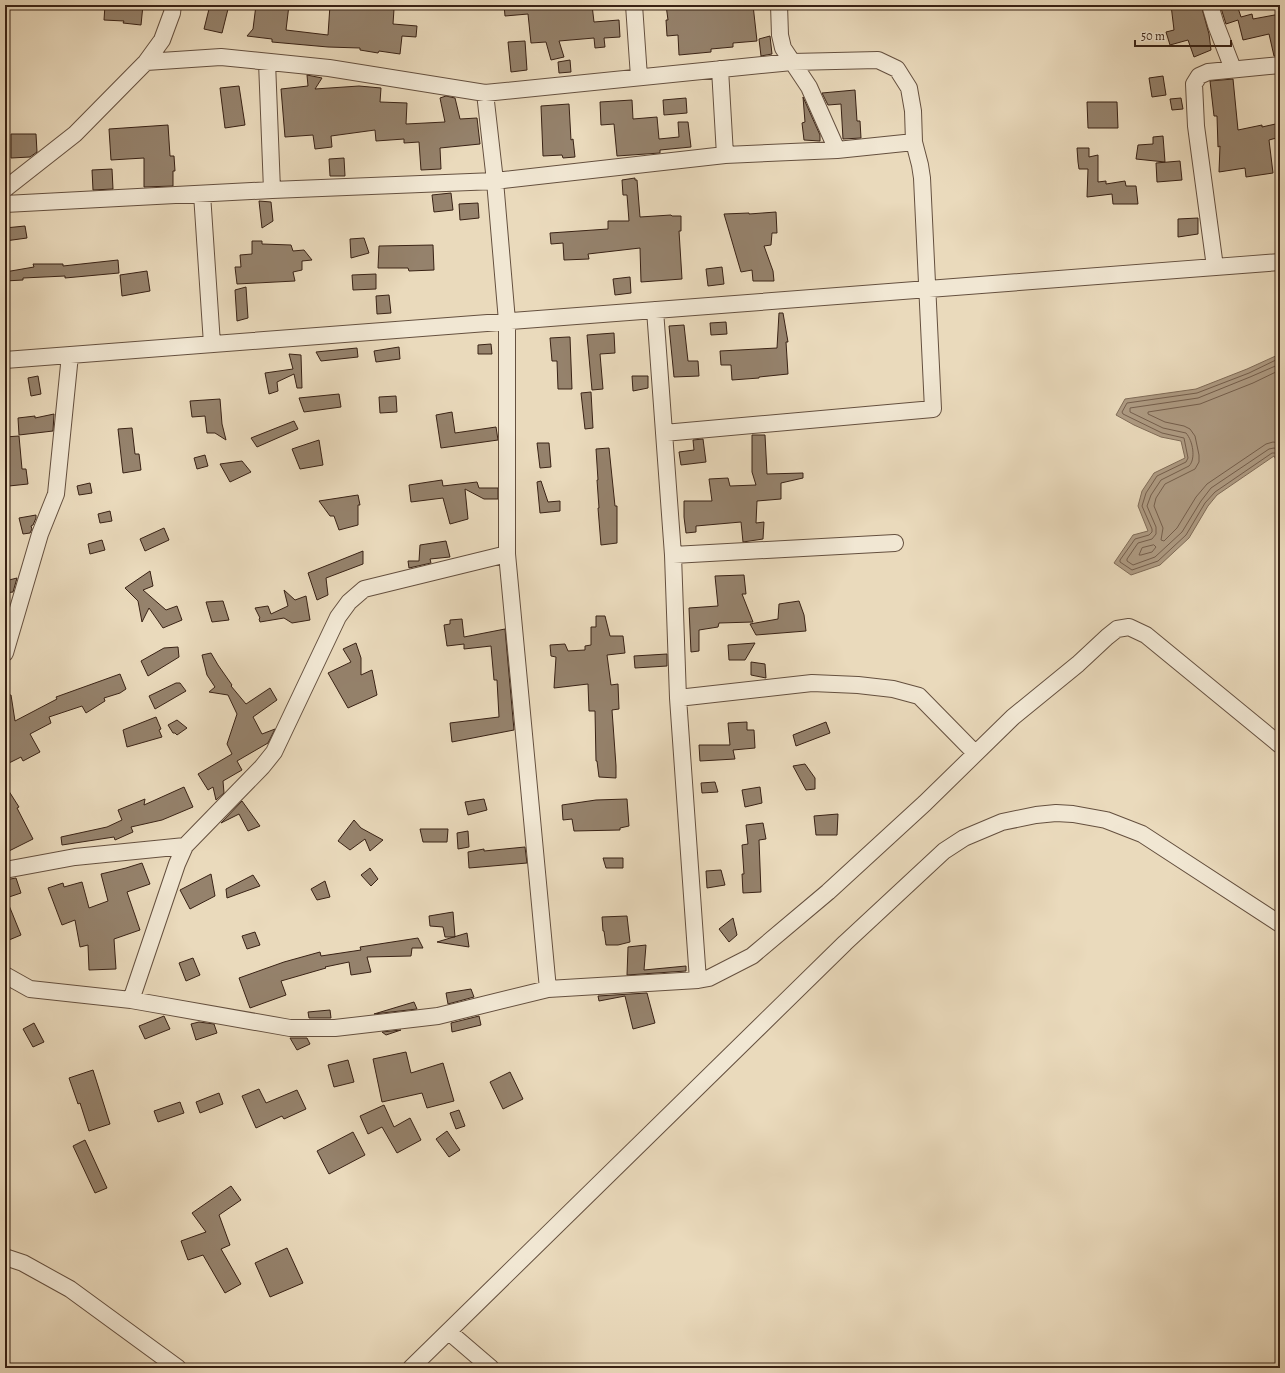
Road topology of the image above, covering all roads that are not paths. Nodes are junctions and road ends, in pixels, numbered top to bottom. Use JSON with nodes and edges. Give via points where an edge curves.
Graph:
{"nodes":[{"id":1,"x":173,"y":5,"type":"edge"},
{"id":2,"x":634,"y":5,"type":"edge"},
{"id":3,"x":779,"y":5,"type":"edge"},
{"id":4,"x":1210,"y":5,"type":"edge"},
{"id":5,"x":146,"y":62,"type":"junction"},
{"id":6,"x":267,"y":62,"type":"junction"},
{"id":7,"x":792,"y":62,"type":"junction"},
{"id":8,"x":1280,"y":65,"type":"edge"},
{"id":9,"x":720,"y":69,"type":"junction"},
{"id":10,"x":1233,"y":69,"type":"junction"},
{"id":11,"x":639,"y":78,"type":"junction"},
{"id":12,"x":485,"y":93,"type":"junction"},
{"id":13,"x":914,"y":142,"type":"junction"},
{"id":14,"x":837,"y":150,"type":"junction"},
{"id":15,"x":725,"y":155,"type":"junction"},
{"id":16,"x":495,"y":181,"type":"junction"},
{"id":17,"x":5,"y":189,"type":"edge"},
{"id":18,"x":272,"y":190,"type":"junction"},
{"id":19,"x":202,"y":194,"type":"junction"},
{"id":20,"x":5,"y":204,"type":"edge"},
{"id":21,"x":1280,"y":262,"type":"edge"},
{"id":22,"x":1215,"y":267,"type":"junction"},
{"id":23,"x":926,"y":289,"type":"junction"},
{"id":24,"x":655,"y":310,"type":"junction"},
{"id":25,"x":507,"y":321,"type":"junction"},
{"id":26,"x":212,"y":344,"type":"junction"},
{"id":27,"x":70,"y":355,"type":"junction"},
{"id":28,"x":5,"y":360,"type":"edge"},
{"id":29,"x":664,"y":433,"type":"junction"},
{"id":30,"x":895,"y":543,"type":"dead end"},
{"id":31,"x":507,"y":554,"type":"junction"},
{"id":32,"x":673,"y":555,"type":"junction"},
{"id":33,"x":5,"y":653,"type":"edge"},
{"id":34,"x":678,"y":698,"type":"junction"},
{"id":35,"x":1280,"y":745,"type":"edge"},
{"id":36,"x":975,"y":753,"type":"junction"},
{"id":37,"x":185,"y":846,"type":"junction"},
{"id":38,"x":5,"y":870,"type":"edge"},
{"id":39,"x":1280,"y":924,"type":"edge"},
{"id":40,"x":5,"y":975,"type":"edge"},
{"id":41,"x":698,"y":980,"type":"junction"},
{"id":42,"x":548,"y":989,"type":"junction"},
{"id":43,"x":131,"y":1000,"type":"junction"},
{"id":44,"x":5,"y":1257,"type":"edge"},
{"id":45,"x":449,"y":1332,"type":"junction"},
{"id":46,"x":178,"y":1368,"type":"edge"},
{"id":47,"x":411,"y":1368,"type":"edge"},
{"id":48,"x":491,"y":1368,"type":"edge"}],
"edges":[{"from":1,"to":5,"type":"street","via":[[162,40]]},
{"from":2,"to":11,"type":"street"},
{"from":3,"to":7,"type":"street","via":[[780,35],[783,48]]},
{"from":4,"to":10,"type":"street"},
{"from":5,"to":6,"type":"street","via":[[221,57]]},
{"from":5,"to":17,"type":"street","via":[[75,134]]},
{"from":6,"to":12,"type":"street","via":[[329,68]]},
{"from":6,"to":18,"type":"street"},
{"from":7,"to":9,"type":"street"},
{"from":7,"to":13,"type":"street","via":[[878,60],[897,69],[908,88],[913,111]]},
{"from":7,"to":14,"type":"street","via":[[809,87]]},
{"from":8,"to":10,"type":"street"},
{"from":9,"to":11,"type":"street"},
{"from":9,"to":15,"type":"street"},
{"from":10,"to":22,"type":"street","via":[[1208,72],[1199,76],[1194,84],[1196,126]]},
{"from":11,"to":12,"type":"street"},
{"from":12,"to":16,"type":"street"},
{"from":13,"to":14,"type":"street"},
{"from":13,"to":23,"type":"street","via":[[922,178]]},
{"from":14,"to":15,"type":"street"},
{"from":15,"to":16,"type":"street"},
{"from":16,"to":18,"type":"street"},
{"from":16,"to":25,"type":"street"},
{"from":18,"to":19,"type":"street"},
{"from":19,"to":20,"type":"street"},
{"from":19,"to":26,"type":"street"},
{"from":21,"to":22,"type":"street"},
{"from":22,"to":23,"type":"street"},
{"from":23,"to":24,"type":"street"},
{"from":23,"to":29,"type":"street","via":[[933,409]]},
{"from":24,"to":25,"type":"street"},
{"from":24,"to":29,"type":"street"},
{"from":25,"to":26,"type":"street"},
{"from":25,"to":31,"type":"street"},
{"from":26,"to":27,"type":"street"},
{"from":27,"to":28,"type":"street"},
{"from":27,"to":33,"type":"street","via":[[56,494],[40,534]]},
{"from":29,"to":32,"type":"street"},
{"from":30,"to":32,"type":"street"},
{"from":31,"to":37,"type":"street","via":[[364,589],[349,602],[338,617],[274,752]]},
{"from":31,"to":42,"type":"street"},
{"from":32,"to":34,"type":"street"},
{"from":34,"to":36,"type":"street","via":[[812,683],[858,684],[893,689],[919,696]]},
{"from":34,"to":41,"type":"street"},
{"from":35,"to":36,"type":"street","via":[[1146,635],[1129,627],[1117,629],[1097,645]]},
{"from":36,"to":41,"type":"street","via":[[828,892],[752,956],[709,978]]},
{"from":37,"to":38,"type":"street","via":[[75,857]]},
{"from":37,"to":43,"type":"street"},
{"from":39,"to":45,"type":"street","via":[[1142,834],[1106,820],[1056,813],[1016,818],[975,832],[944,851],[845,943]]},
{"from":40,"to":43,"type":"street","via":[[30,989]]},
{"from":41,"to":42,"type":"street"},
{"from":42,"to":43,"type":"street","via":[[438,1016],[335,1028],[290,1028]]},
{"from":44,"to":46,"type":"street","via":[[23,1263],[70,1289]]},
{"from":45,"to":47,"type":"street"},
{"from":45,"to":48,"type":"street"}]}
